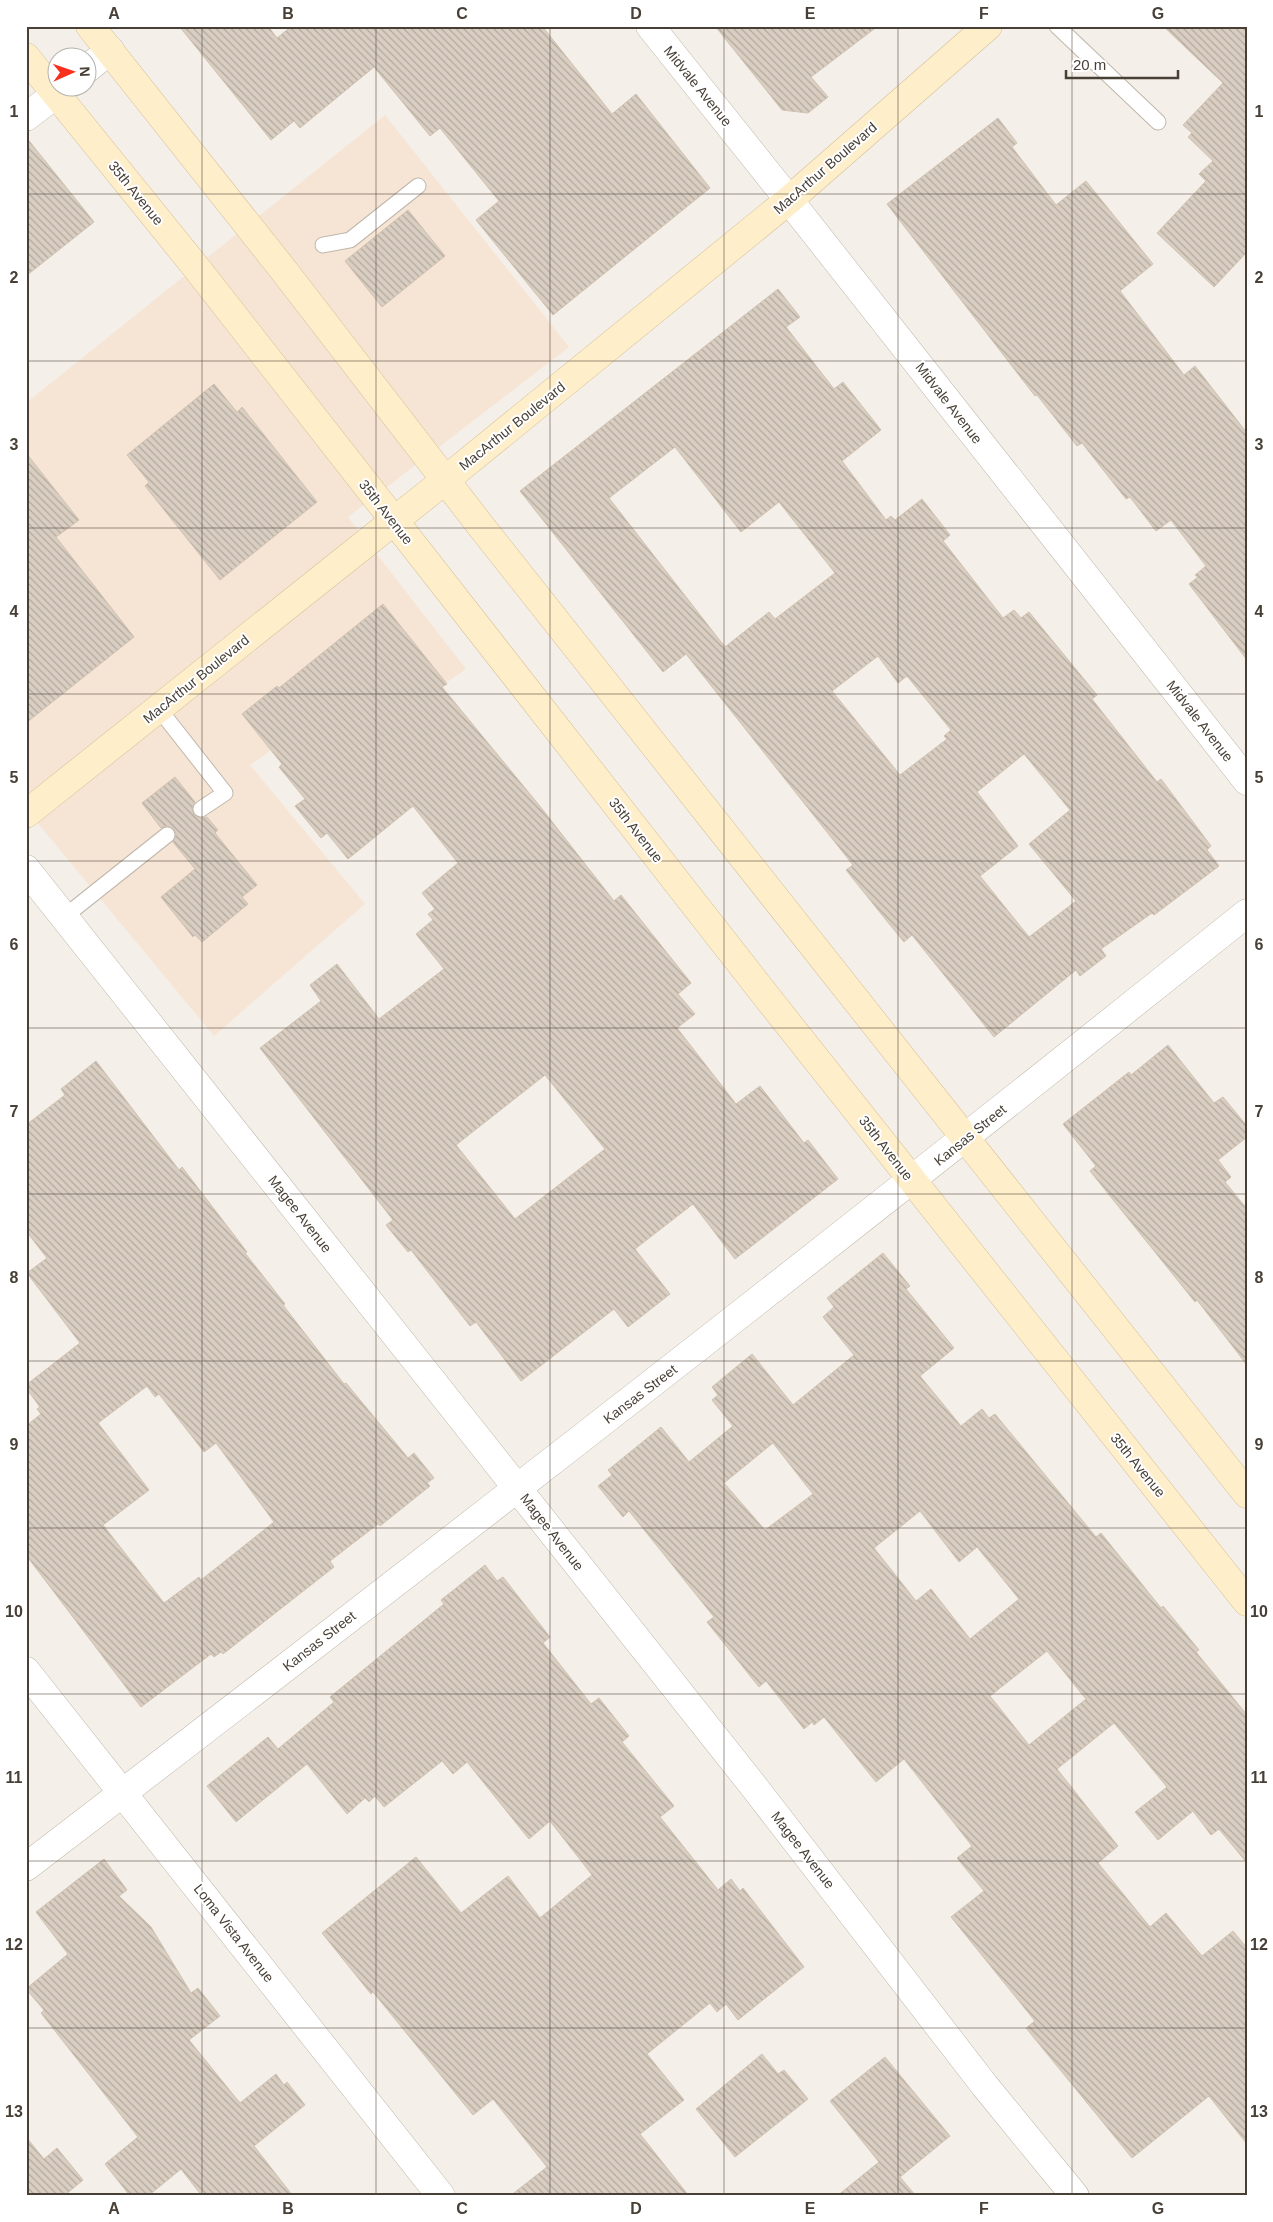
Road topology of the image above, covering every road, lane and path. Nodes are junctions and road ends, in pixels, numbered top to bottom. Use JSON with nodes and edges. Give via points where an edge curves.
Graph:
{"nodes":[{"id":1,"x":90,"y":26,"type":"edge"},
{"id":2,"x":650,"y":26,"type":"edge"},
{"id":3,"x":988,"y":26,"type":"edge"},
{"id":4,"x":1057,"y":26,"type":"edge"},
{"id":5,"x":110,"y":50,"type":"junction"},
{"id":6,"x":26,"y":57,"type":"edge"},
{"id":7,"x":98,"y":60,"type":"edge"},
{"id":8,"x":48,"y":79,"type":"edge"},
{"id":9,"x":51,"y":98,"type":"edge"},
{"id":10,"x":65,"y":98,"type":"edge"},
{"id":11,"x":26,"y":118,"type":"edge"},
{"id":12,"x":1158,"y":122,"type":"dead end"},
{"id":13,"x":418,"y":186,"type":"dead end"},
{"id":14,"x":789,"y":200,"type":"junction"},
{"id":15,"x":323,"y":245,"type":"dead end"},
{"id":16,"x":444,"y":481,"type":"junction"},
{"id":17,"x":394,"y":522,"type":"junction"},
{"id":18,"x":159,"y":709,"type":"junction"},
{"id":19,"x":1247,"y":781,"type":"edge"},
{"id":20,"x":201,"y":809,"type":"dead end"},
{"id":21,"x":26,"y":814,"type":"edge"},
{"id":22,"x":167,"y":835,"type":"dead end"},
{"id":23,"x":26,"y":870,"type":"edge"},
{"id":24,"x":1247,"y":913,"type":"edge"},
{"id":25,"x":64,"y":917,"type":"junction"},
{"id":26,"x":966,"y":1138,"type":"junction"},
{"id":27,"x":912,"y":1181,"type":"junction"},
{"id":28,"x":516,"y":1487,"type":"junction"},
{"id":29,"x":1247,"y":1494,"type":"edge"},
{"id":30,"x":1247,"y":1602,"type":"edge"},
{"id":31,"x":26,"y":1671,"type":"edge"},
{"id":32,"x":123,"y":1793,"type":"junction"},
{"id":33,"x":26,"y":1867,"type":"edge"},
{"id":34,"x":441,"y":2196,"type":"edge"},
{"id":35,"x":1075,"y":2196,"type":"edge"}],
"edges":[{"from":1,"to":5,"type":"main road"},
{"from":2,"to":14,"type":"street","name":"Midvale Avenue"},
{"from":3,"to":14,"type":"main road","name":"MacArthur Boulevard"},
{"from":4,"to":12,"type":"lane"},
{"from":5,"to":7,"type":"street"},
{"from":5,"to":16,"type":"main road"},
{"from":6,"to":8,"type":"main road","name":"35th Avenue"},
{"from":9,"to":11,"type":"street"},
{"from":10,"to":17,"type":"main road","name":"35th Avenue"},
{"from":13,"to":15,"type":"lane","via":[[350,240]]},
{"from":14,"to":16,"type":"main road","name":"MacArthur Boulevard"},
{"from":14,"to":19,"type":"street","name":"Midvale Avenue"},
{"from":16,"to":17,"type":"main road","name":"MacArthur Boulevard"},
{"from":16,"to":26,"type":"main road"},
{"from":17,"to":18,"type":"main road","name":"MacArthur Boulevard"},
{"from":17,"to":27,"type":"main road","name":"35th Avenue"},
{"from":18,"to":20,"type":"lane","via":[[225,793]]},
{"from":18,"to":21,"type":"main road","name":"MacArthur Boulevard"},
{"from":22,"to":25,"type":"lane"},
{"from":23,"to":25,"type":"street","name":"Magee Avenue"},
{"from":24,"to":26,"type":"street","name":"Kansas Street"},
{"from":25,"to":28,"type":"street","name":"Magee Avenue"},
{"from":26,"to":27,"type":"street","name":"Kansas Street"},
{"from":26,"to":29,"type":"main road"},
{"from":27,"to":28,"type":"street","name":"Kansas Street","via":[[677,1366]]},
{"from":27,"to":30,"type":"main road","name":"35th Avenue"},
{"from":28,"to":32,"type":"street","name":"Kansas Street"},
{"from":28,"to":35,"type":"street","name":"Magee Avenue","via":[[755,1788],[985,2086]]},
{"from":31,"to":32,"type":"street","name":"Loma Vista Avenue"},
{"from":32,"to":33,"type":"street","name":"Kansas Street"},
{"from":32,"to":34,"type":"street","name":"Loma Vista Avenue"}]}
